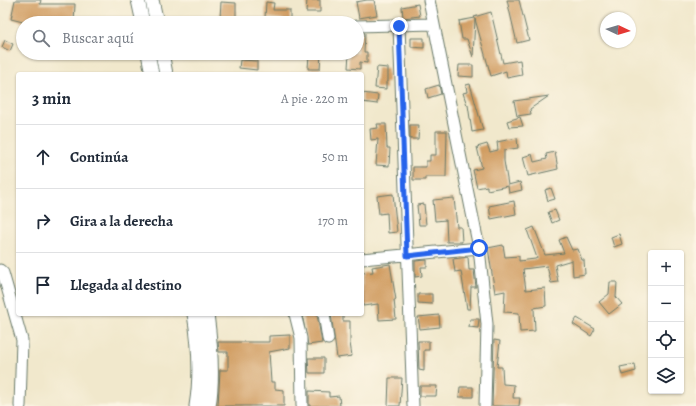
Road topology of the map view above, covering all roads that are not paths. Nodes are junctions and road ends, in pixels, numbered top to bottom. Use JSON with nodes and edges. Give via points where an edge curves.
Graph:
{"nodes":[{"id":1,"x":138,"y":0,"type":"edge"},
{"id":2,"x":152,"y":0,"type":"edge"},
{"id":3,"x":429,"y":0,"type":"edge"},
{"id":4,"x":141,"y":16,"type":"edge"},
{"id":5,"x":155,"y":16,"type":"edge"},
{"id":6,"x":433,"y":24,"type":"junction"},
{"id":7,"x":364,"y":26,"type":"edge"},
{"id":8,"x":399,"y":26,"type":"junction"},
{"id":9,"x":149,"y":60,"type":"edge"},
{"id":10,"x":163,"y":60,"type":"edge"},
{"id":11,"x":152,"y":72,"type":"edge"},
{"id":12,"x":166,"y":72,"type":"edge"},
{"id":13,"x":479,"y":248,"type":"junction"},
{"id":14,"x":407,"y":256,"type":"junction"},
{"id":15,"x":364,"y":260,"type":"edge"},
{"id":16,"x":0,"y":270,"type":"edge"},
{"id":17,"x":194,"y":316,"type":"edge"},
{"id":18,"x":207,"y":316,"type":"edge"},
{"id":19,"x":296,"y":316,"type":"edge"},
{"id":20,"x":324,"y":316,"type":"edge"},
{"id":21,"x":328,"y":339,"type":"dead end"},
{"id":22,"x":20,"y":406,"type":"edge"},
{"id":23,"x":196,"y":406,"type":"edge"},
{"id":24,"x":209,"y":406,"type":"edge"},
{"id":25,"x":302,"y":406,"type":"edge"},
{"id":26,"x":413,"y":406,"type":"edge"},
{"id":27,"x":485,"y":406,"type":"edge"}],
"edges":[{"from":1,"to":4,"type":"main road"},
{"from":2,"to":5,"type":"main road"},
{"from":3,"to":6,"type":"street"},
{"from":6,"to":8,"type":"street"},
{"from":6,"to":13,"type":"street"},
{"from":7,"to":8,"type":"street"},
{"from":8,"to":14,"type":"street"},
{"from":9,"to":11,"type":"main road"},
{"from":10,"to":12,"type":"main road"},
{"from":13,"to":14,"type":"street"},
{"from":13,"to":27,"type":"street","via":[[487,324]]},
{"from":14,"to":15,"type":"street"},
{"from":14,"to":26,"type":"street"},
{"from":16,"to":22,"type":"street","via":[[22,340]]},
{"from":17,"to":23,"type":"main road","via":[[198,392]]},
{"from":18,"to":24,"type":"main road","via":[[210,334]]},
{"from":19,"to":25,"type":"street","via":[[301,338]]},
{"from":20,"to":21,"type":"street"}]}
